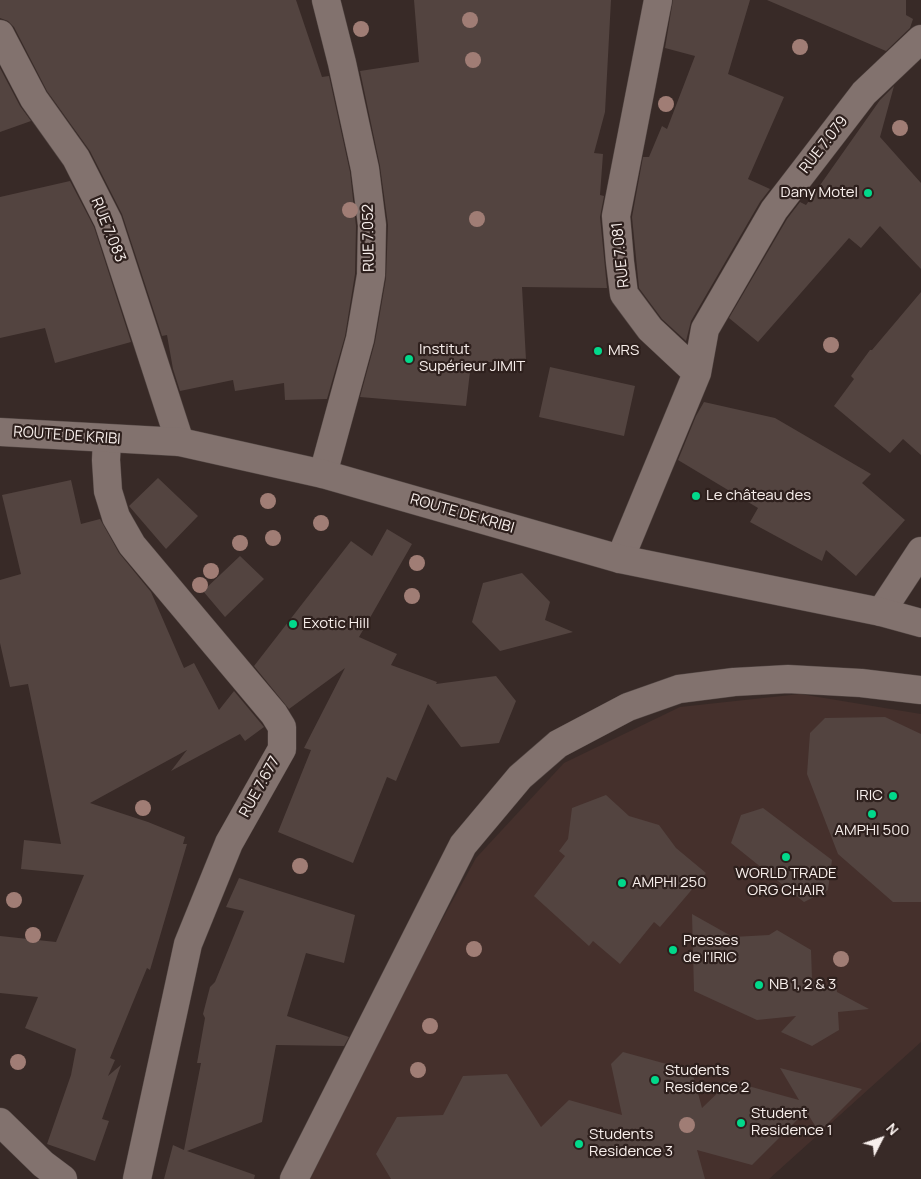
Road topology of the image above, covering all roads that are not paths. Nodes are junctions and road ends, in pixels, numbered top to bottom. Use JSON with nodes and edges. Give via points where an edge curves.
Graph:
{"nodes":[{"id":1,"x":326,"y":0,"type":"edge"},
{"id":2,"x":658,"y":0,"type":"edge"},
{"id":3,"x":0,"y":34,"type":"edge"},
{"id":4,"x":921,"y":39,"type":"edge"},
{"id":5,"x":697,"y":373,"type":"junction"},
{"id":6,"x":0,"y":432,"type":"edge"},
{"id":7,"x":107,"y":439,"type":"junction"},
{"id":8,"x":180,"y":442,"type":"junction"},
{"id":9,"x":323,"y":474,"type":"junction"},
{"id":10,"x":921,"y":551,"type":"edge"},
{"id":11,"x":620,"y":560,"type":"junction"},
{"id":12,"x":881,"y":612,"type":"junction"},
{"id":13,"x":921,"y":623,"type":"edge"},
{"id":14,"x":921,"y":690,"type":"edge"},
{"id":15,"x":0,"y":1122,"type":"edge"},
{"id":16,"x":63,"y":1179,"type":"edge"},
{"id":17,"x":137,"y":1179,"type":"edge"},
{"id":18,"x":294,"y":1179,"type":"edge"}],
"edges":[{"from":1,"to":9,"type":"street","name":"RUE 7.052","via":[[365,169],[372,225],[371,275],[360,339]]},
{"from":2,"to":5,"type":"street","name":"RUE 7.081","via":[[616,216],[620,262],[624,294],[650,329]]},
{"from":3,"to":8,"type":"street","name":"RUE 7.083","via":[[34,99],[76,158],[108,221]]},
{"from":4,"to":5,"type":"street","name":"RUE 7.079","via":[[864,93],[774,210],[706,329]]},
{"from":5,"to":11,"type":"street"},
{"from":6,"to":7,"type":"street","name":"ROUTE DE KRIBI"},
{"from":7,"to":8,"type":"street","name":"ROUTE DE KRIBI"},
{"from":7,"to":17,"type":"street","name":"RUE 7.677","via":[[108,491],[116,517],[132,545],[274,714],[282,728],[282,749],[228,844],[188,944]]},
{"from":8,"to":9,"type":"street","name":"ROUTE DE KRIBI"},
{"from":9,"to":11,"type":"street","name":"ROUTE DE KRIBI"},
{"from":10,"to":12,"type":"street"},
{"from":11,"to":12,"type":"street","name":"ROUTE DE KRIBI"},
{"from":12,"to":13,"type":"street","name":"ROUTE DE KRIBI"},
{"from":14,"to":18,"type":"street","via":[[788,679],[679,689],[628,707],[558,744],[520,777],[463,845]]},
{"from":15,"to":16,"type":"street"}]}
